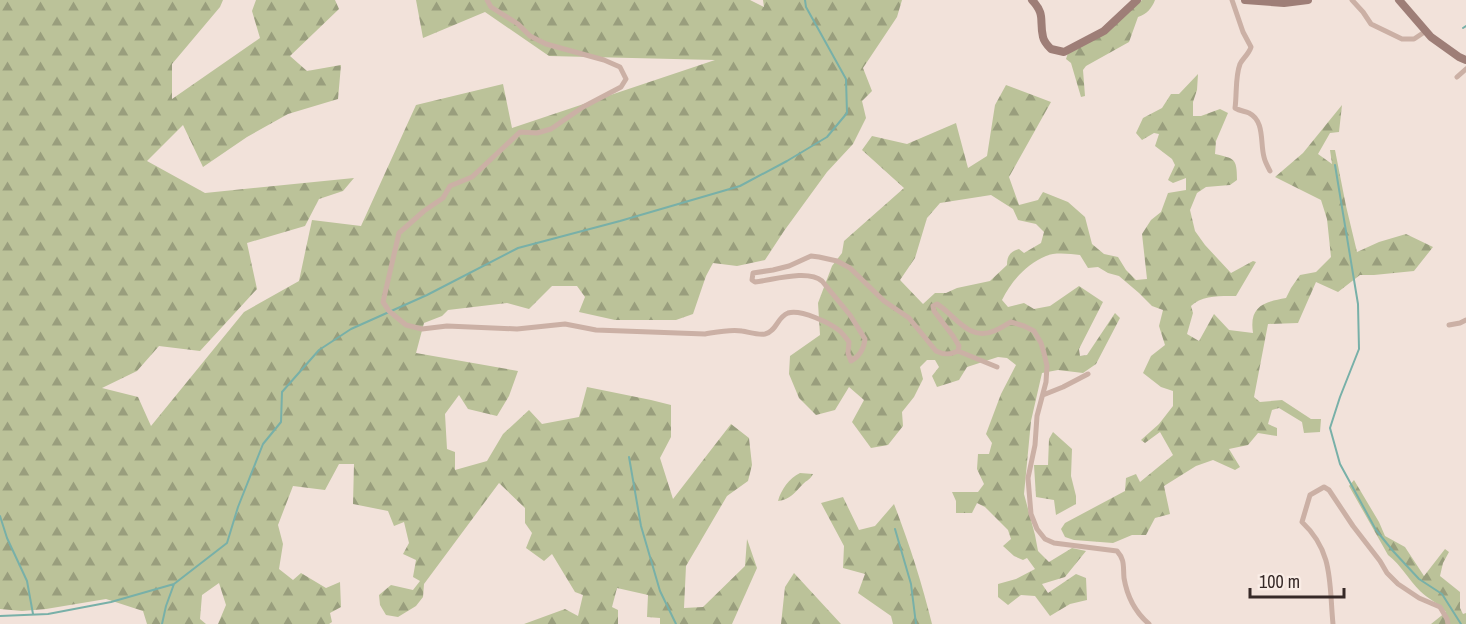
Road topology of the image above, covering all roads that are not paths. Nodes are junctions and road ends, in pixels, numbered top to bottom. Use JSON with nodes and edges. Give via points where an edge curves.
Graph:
{"nodes":[{"id":1,"x":488,"y":0,"type":"edge"},
{"id":2,"x":1032,"y":0,"type":"edge"},
{"id":3,"x":1137,"y":0,"type":"edge"},
{"id":4,"x":1232,"y":0,"type":"edge"},
{"id":5,"x":1245,"y":0,"type":"edge"},
{"id":6,"x":1308,"y":0,"type":"edge"},
{"id":7,"x":1352,"y":0,"type":"edge"},
{"id":8,"x":1399,"y":0,"type":"edge"},
{"id":9,"x":1426,"y":31,"type":"junction"},
{"id":10,"x":1466,"y":60,"type":"edge"},
{"id":11,"x":1466,"y":69,"type":"edge"},
{"id":12,"x":1456,"y":77,"type":"dead end"},
{"id":13,"x":1270,"y":171,"type":"dead end"},
{"id":14,"x":1466,"y":320,"type":"edge"},
{"id":15,"x":1449,"y":325,"type":"dead end"},
{"id":16,"x":958,"y":351,"type":"junction"},
{"id":17,"x":997,"y":367,"type":"dead end"},
{"id":18,"x":1088,"y":374,"type":"dead end"},
{"id":19,"x":1043,"y":395,"type":"junction"},
{"id":20,"x":1149,"y":624,"type":"edge"},
{"id":21,"x":1333,"y":624,"type":"edge"},
{"id":22,"x":1448,"y":624,"type":"edge"}],
"edges":[{"from":1,"to":16,"type":"street","via":[[491,7],[530,36],[620,67],[626,79],[621,87],[551,129],[520,132],[472,177],[450,186],[443,198],[399,233],[382,302],[406,325],[422,329],[517,329],[565,324],[596,330],[705,334],[740,330],[760,334],[769,333],[789,313],[801,313],[841,332],[849,342],[851,361],[864,349],[865,339],[817,276],[752,280],[753,273],[789,266],[811,256],[850,268],[884,301],[909,318],[936,351]]},
{"from":2,"to":3,"type":"main road","via":[[1039,7],[1043,39],[1051,49],[1064,51],[1104,31]]},
{"from":4,"to":13,"type":"street","via":[[1251,47],[1241,62],[1235,108],[1256,119]]},
{"from":5,"to":6,"type":"main road"},
{"from":7,"to":9,"type":"street","via":[[1371,24],[1402,39],[1414,39]]},
{"from":8,"to":9,"type":"main road"},
{"from":9,"to":10,"type":"main road"},
{"from":11,"to":12,"type":"street"},
{"from":14,"to":15,"type":"street"},
{"from":16,"to":17,"type":"street"},
{"from":16,"to":19,"type":"street","via":[[953,336],[934,311],[937,304],[972,332],[994,331],[1011,322],[1034,331],[1047,366]]},
{"from":18,"to":19,"type":"street"},
{"from":19,"to":20,"type":"street","via":[[1028,478],[1031,514],[1037,529],[1054,543],[1117,550],[1122,557],[1126,591]]},
{"from":21,"to":22,"type":"street","via":[[1327,560],[1314,534],[1302,522],[1310,495],[1324,487],[1387,573],[1419,598],[1440,607]]}]}
